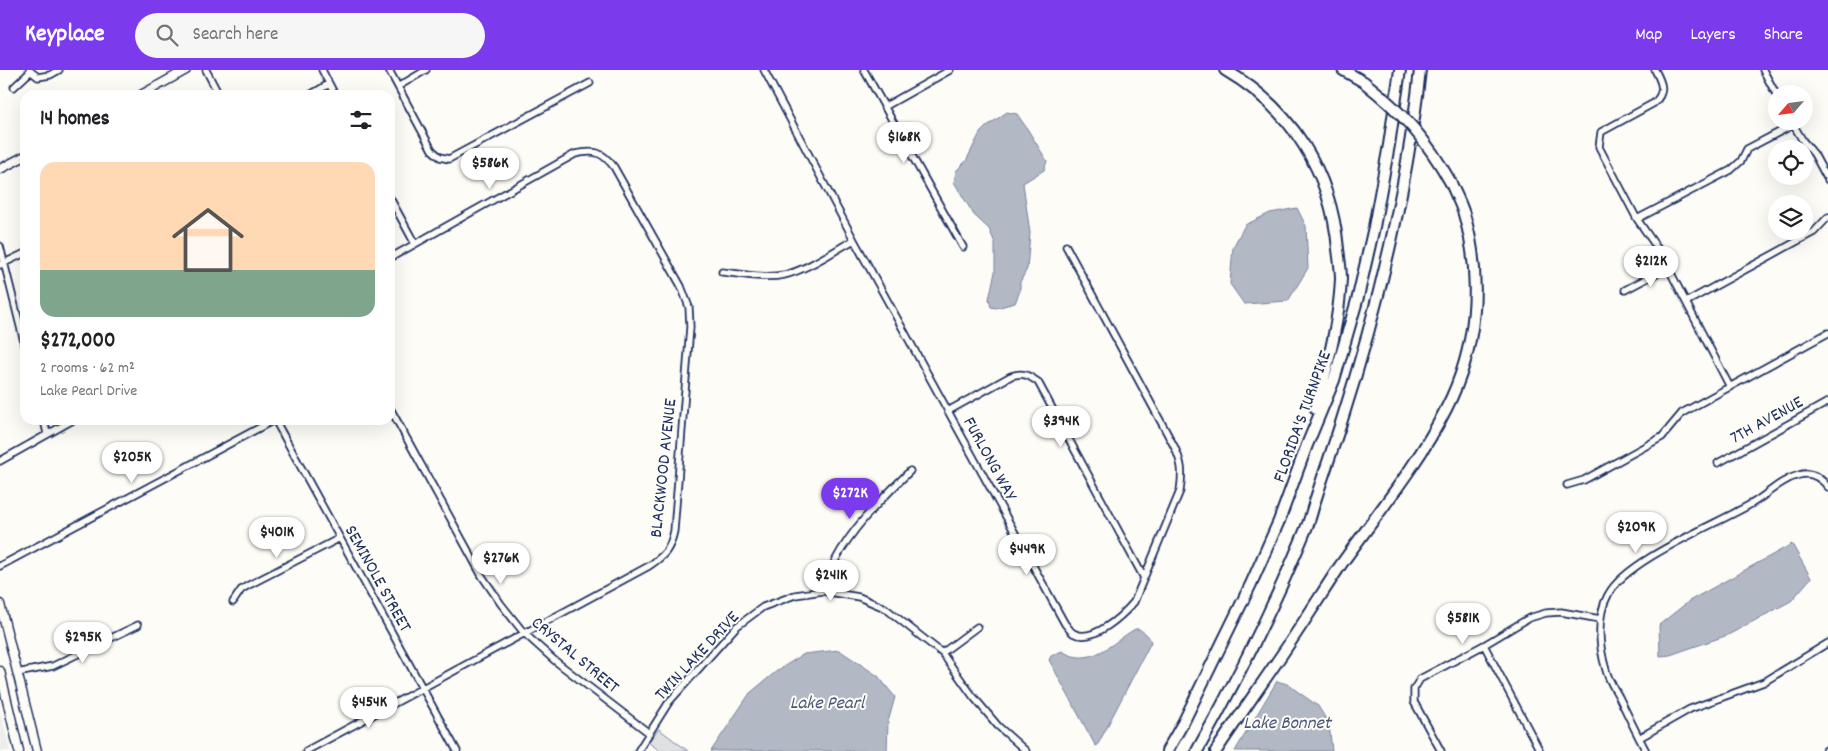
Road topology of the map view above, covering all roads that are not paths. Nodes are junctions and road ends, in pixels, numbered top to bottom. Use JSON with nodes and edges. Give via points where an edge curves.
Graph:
{"nodes":[{"id":1,"x":59,"y":70,"type":"edge"},
{"id":2,"x":186,"y":70,"type":"edge"},
{"id":3,"x":206,"y":70,"type":"edge"},
{"id":4,"x":322,"y":70,"type":"edge"},
{"id":5,"x":389,"y":70,"type":"edge"},
{"id":6,"x":426,"y":70,"type":"edge"},
{"id":7,"x":764,"y":70,"type":"edge"},
{"id":8,"x":864,"y":70,"type":"edge"},
{"id":9,"x":950,"y":70,"type":"edge"},
{"id":10,"x":1225,"y":70,"type":"edge"},
{"id":11,"x":1343,"y":70,"type":"edge"},
{"id":12,"x":1400,"y":70,"type":"edge"},
{"id":13,"x":1420,"y":70,"type":"edge"},
{"id":14,"x":1655,"y":70,"type":"edge"},
{"id":15,"x":1763,"y":70,"type":"edge"},
{"id":16,"x":30,"y":71,"type":"edge"},
{"id":17,"x":590,"y":82,"type":"dead end"},
{"id":18,"x":329,"y":84,"type":"junction"},
{"id":19,"x":1771,"y":85,"type":"edge"},
{"id":20,"x":398,"y":86,"type":"junction"},
{"id":21,"x":14,"y":88,"type":"dead end"},
{"id":22,"x":150,"y":90,"type":"edge"},
{"id":23,"x":216,"y":90,"type":"edge"},
{"id":24,"x":319,"y":90,"type":"edge"},
{"id":25,"x":332,"y":90,"type":"edge"},
{"id":26,"x":884,"y":107,"type":"junction"},
{"id":27,"x":1780,"y":130,"type":"edge"},
{"id":28,"x":1796,"y":130,"type":"edge"},
{"id":29,"x":20,"y":159,"type":"edge"},
{"id":30,"x":0,"y":169,"type":"edge"},
{"id":31,"x":1828,"y":180,"type":"edge"},
{"id":32,"x":395,"y":207,"type":"edge"},
{"id":33,"x":1828,"y":217,"type":"edge"},
{"id":34,"x":1637,"y":219,"type":"junction"},
{"id":35,"x":854,"y":240,"type":"junction"},
{"id":36,"x":415,"y":244,"type":"junction"},
{"id":37,"x":0,"y":246,"type":"edge"},
{"id":38,"x":1066,"y":246,"type":"dead end"},
{"id":39,"x":963,"y":247,"type":"dead end"},
{"id":40,"x":20,"y":255,"type":"edge"},
{"id":41,"x":395,"y":255,"type":"edge"},
{"id":42,"x":2,"y":264,"type":"edge"},
{"id":43,"x":1668,"y":267,"type":"junction"},
{"id":44,"x":722,"y":272,"type":"dead end"},
{"id":45,"x":1625,"y":290,"type":"dead end"},
{"id":46,"x":1686,"y":302,"type":"junction"},
{"id":47,"x":20,"y":328,"type":"edge"},
{"id":48,"x":1828,"y":333,"type":"edge"},
{"id":49,"x":1730,"y":387,"type":"junction"},
{"id":50,"x":1828,"y":402,"type":"edge"},
{"id":51,"x":948,"y":411,"type":"junction"},
{"id":52,"x":395,"y":417,"type":"edge"},
{"id":53,"x":45,"y":425,"type":"edge"},
{"id":54,"x":64,"y":425,"type":"edge"},
{"id":55,"x":265,"y":425,"type":"edge"},
{"id":56,"x":277,"y":425,"type":"edge"},
{"id":57,"x":47,"y":434,"type":"junction"},
{"id":58,"x":1307,"y":445,"type":"junction"},
{"id":59,"x":0,"y":460,"type":"edge"},
{"id":60,"x":1718,"y":463,"type":"dead end"},
{"id":61,"x":910,"y":471,"type":"dead end"},
{"id":62,"x":1568,"y":484,"type":"dead end"},
{"id":63,"x":1828,"y":488,"type":"edge"},
{"id":64,"x":340,"y":538,"type":"junction"},
{"id":65,"x":0,"y":566,"type":"edge"},
{"id":66,"x":1144,"y":578,"type":"junction"},
{"id":67,"x":823,"y":591,"type":"junction"},
{"id":68,"x":233,"y":602,"type":"dead end"},
{"id":69,"x":0,"y":604,"type":"edge"},
{"id":70,"x":1600,"y":619,"type":"junction"},
{"id":71,"x":138,"y":626,"type":"dead end"},
{"id":72,"x":977,"y":627,"type":"dead end"},
{"id":73,"x":524,"y":634,"type":"junction"},
{"id":74,"x":1828,"y":643,"type":"edge"},
{"id":75,"x":1484,"y":645,"type":"junction"},
{"id":76,"x":942,"y":653,"type":"junction"},
{"id":77,"x":0,"y":672,"type":"edge"},
{"id":78,"x":18,"y":673,"type":"junction"},
{"id":79,"x":422,"y":688,"type":"junction"},
{"id":80,"x":649,"y":732,"type":"junction"},
{"id":81,"x":1639,"y":738,"type":"junction"},
{"id":82,"x":1828,"y":749,"type":"edge"},
{"id":83,"x":19,"y":751,"type":"edge"},
{"id":84,"x":37,"y":751,"type":"edge"},
{"id":85,"x":306,"y":751,"type":"edge"},
{"id":86,"x":457,"y":751,"type":"edge"},
{"id":87,"x":638,"y":751,"type":"edge"},
{"id":88,"x":1026,"y":751,"type":"edge"},
{"id":89,"x":1167,"y":751,"type":"edge"},
{"id":90,"x":1197,"y":751,"type":"edge"},
{"id":91,"x":1216,"y":751,"type":"edge"},
{"id":92,"x":1441,"y":751,"type":"edge"},
{"id":93,"x":1540,"y":751,"type":"edge"},
{"id":94,"x":1646,"y":751,"type":"edge"},
{"id":95,"x":1825,"y":751,"type":"edge"}],
"edges":[{"from":1,"to":16,"type":"street","via":[[38,77]]},
{"from":2,"to":22,"type":"main road"},
{"from":3,"to":23,"type":"street"},
{"from":4,"to":18,"type":"street"},
{"from":5,"to":20,"type":"street"},
{"from":6,"to":20,"type":"street"},
{"from":7,"to":35,"type":"street","name":"FURLONG WAY"},
{"from":8,"to":26,"type":"street"},
{"from":9,"to":26,"type":"street"},
{"from":10,"to":58,"type":"highway","via":[[1244,81],[1272,105],[1297,134],[1316,166],[1330,200],[1341,277],[1338,314]]},
{"from":11,"to":91,"type":"highway","bridge":true,"via":[[1391,103],[1436,156],[1451,183],[1472,247],[1474,315],[1468,348],[1459,380],[1428,442]]},
{"from":12,"to":58,"type":"highway","name":"FLORIDA'S TURNPIKE","via":[[1388,154],[1358,297],[1334,380]]},
{"from":13,"to":90,"type":"highway","via":[[1404,179],[1364,354],[1309,521],[1242,667]]},
{"from":14,"to":34,"type":"street","via":[[1662,83],[1659,98],[1600,132],[1599,138],[1599,147]]},
{"from":15,"to":19,"type":"street"},
{"from":16,"to":21,"type":"street"},
{"from":17,"to":20,"type":"street","via":[[449,159],[432,150]]},
{"from":18,"to":24,"type":"street"},
{"from":18,"to":25,"type":"street"},
{"from":26,"to":39,"type":"street"},
{"from":27,"to":34,"type":"street","via":[[1747,150],[1731,170]]},
{"from":28,"to":31,"type":"street"},
{"from":29,"to":30,"type":"main road"},
{"from":32,"to":36,"type":"street"},
{"from":33,"to":46,"type":"street","via":[[1814,232]]},
{"from":34,"to":43,"type":"street"},
{"from":35,"to":44,"type":"street","via":[[798,271],[784,275]]},
{"from":35,"to":51,"type":"street","name":"FURLONG WAY"},
{"from":36,"to":41,"type":"street"},
{"from":36,"to":73,"type":"street","name":"BLACKWOOD AVENUE","via":[[575,154],[597,152],[614,167],[681,286],[688,307],[690,328],[671,545],[649,566]]},
{"from":37,"to":42,"type":"street"},
{"from":38,"to":66,"type":"street","name":"FURLONG WAY","via":[[1181,461],[1180,491]]},
{"from":40,"to":42,"type":"street"},
{"from":42,"to":47,"type":"street"},
{"from":43,"to":45,"type":"street"},
{"from":43,"to":46,"type":"street"},
{"from":46,"to":49,"type":"street"},
{"from":48,"to":49,"type":"street"},
{"from":49,"to":62,"type":"street","via":[[1682,412],[1662,437],[1584,480]]},
{"from":50,"to":60,"type":"street","name":"7TH AVENUE"},
{"from":51,"to":66,"type":"street","via":[[1020,373],[1038,382]]},
{"from":51,"to":66,"type":"street","name":"FURLONG WAY","via":[[1072,632],[1083,636],[1094,634],[1122,616],[1134,602]]},
{"from":52,"to":73,"type":"street","name":"CRYSTAL STREET","via":[[482,576]]},
{"from":53,"to":57,"type":"street"},
{"from":54,"to":57,"type":"street"},
{"from":55,"to":65,"type":"street"},
{"from":56,"to":64,"type":"street","name":"SEMINOLE STREET"},
{"from":57,"to":59,"type":"street"},
{"from":58,"to":89,"type":"highway","name":"FLORIDA'S TURNPIKE","via":[[1251,584]]},
{"from":61,"to":67,"type":"street","via":[[866,515],[846,542]]},
{"from":63,"to":70,"type":"street","via":[[1822,479],[1810,474],[1799,475],[1775,486],[1752,503],[1624,575],[1608,595]]},
{"from":64,"to":68,"type":"street","via":[[247,586]]},
{"from":64,"to":79,"type":"street","name":"SEMINOLE STREET"},
{"from":67,"to":76,"type":"street","name":"TWIN LAKE DRIVE","via":[[859,597],[885,608]]},
{"from":67,"to":80,"type":"street","name":"TWIN LAKE DRIVE","via":[[795,594],[764,607],[736,627],[670,702]]},
{"from":69,"to":78,"type":"main road"},
{"from":70,"to":75,"type":"street","via":[[1561,612],[1546,613],[1529,618]]},
{"from":70,"to":81,"type":"street","via":[[1606,670]]},
{"from":71,"to":78,"type":"street","via":[[53,666]]},
{"from":72,"to":76,"type":"street"},
{"from":73,"to":79,"type":"street","name":"BLACKWOOD AVENUE"},
{"from":73,"to":80,"type":"street","name":"CRYSTAL STREET"},
{"from":74,"to":81,"type":"street","via":[[1764,682],[1690,708]]},
{"from":75,"to":92,"type":"street","via":[[1420,679],[1414,689],[1414,702]]},
{"from":75,"to":93,"type":"street"},
{"from":76,"to":88,"type":"street","name":"TWIN LAKE DRIVE","via":[[998,726]]},
{"from":77,"to":83,"type":"main road"},
{"from":78,"to":84,"type":"main road"},
{"from":79,"to":85,"type":"street","name":"BLACKWOOD AVENUE"},
{"from":79,"to":86,"type":"street","name":"SEMINOLE STREET"},
{"from":80,"to":87,"type":"street","name":"TWIN LAKE DRIVE"},
{"from":81,"to":94,"type":"street"},
{"from":82,"to":95,"type":"street"}]}
